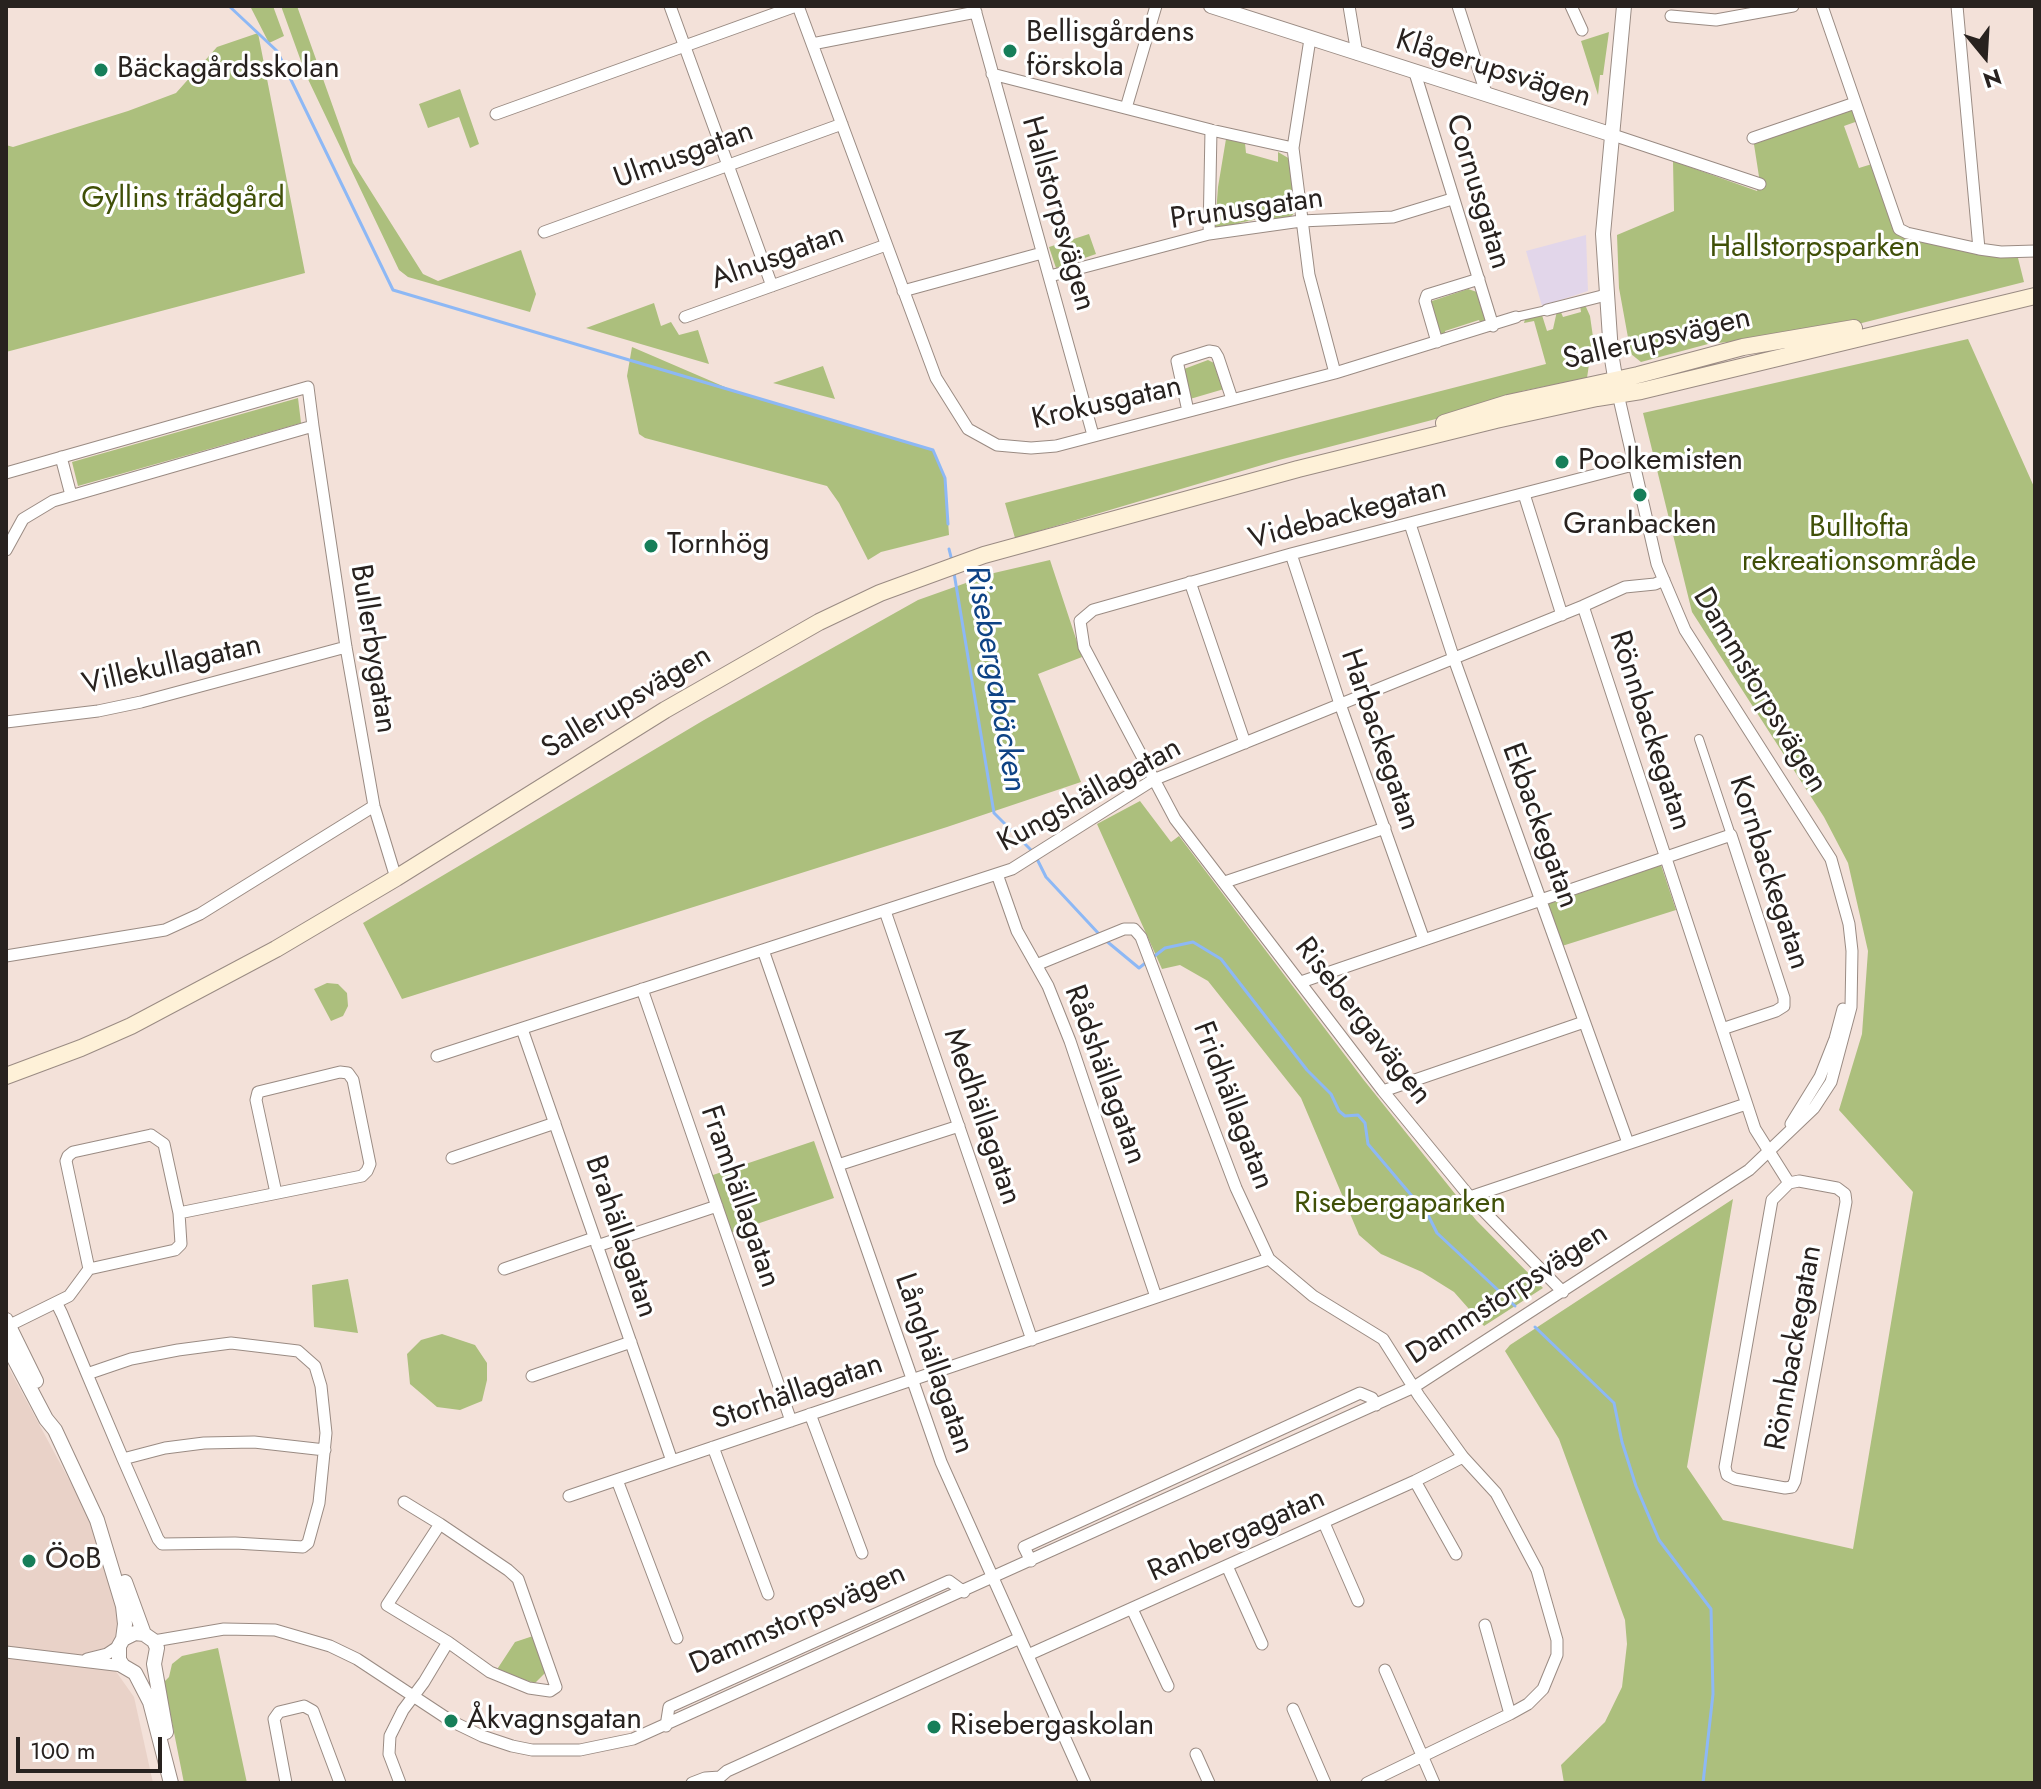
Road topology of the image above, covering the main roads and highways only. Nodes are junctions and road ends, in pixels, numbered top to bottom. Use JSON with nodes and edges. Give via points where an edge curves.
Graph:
{"nodes":[{"id":1,"x":2035,"y":286,"type":"edge"},
{"id":2,"x":2035,"y":296,"type":"edge"},
{"id":3,"x":1616,"y":387,"type":"junction"},
{"id":4,"x":11,"y":1075,"type":"edge"}],
"edges":[{"from":1,"to":3,"type":"main road","name":"Sallerupsvägen","via":[[1908,317],[1743,347]]},
{"from":2,"to":3,"type":"main road","name":"Sallerupsvägen","via":[[1641,391]]},
{"from":3,"to":4,"type":"main road","name":"Sallerupsvägen","via":[[1508,403],[1298,469],[984,555],[880,593],[730,672],[396,878],[183,1000]]}]}
